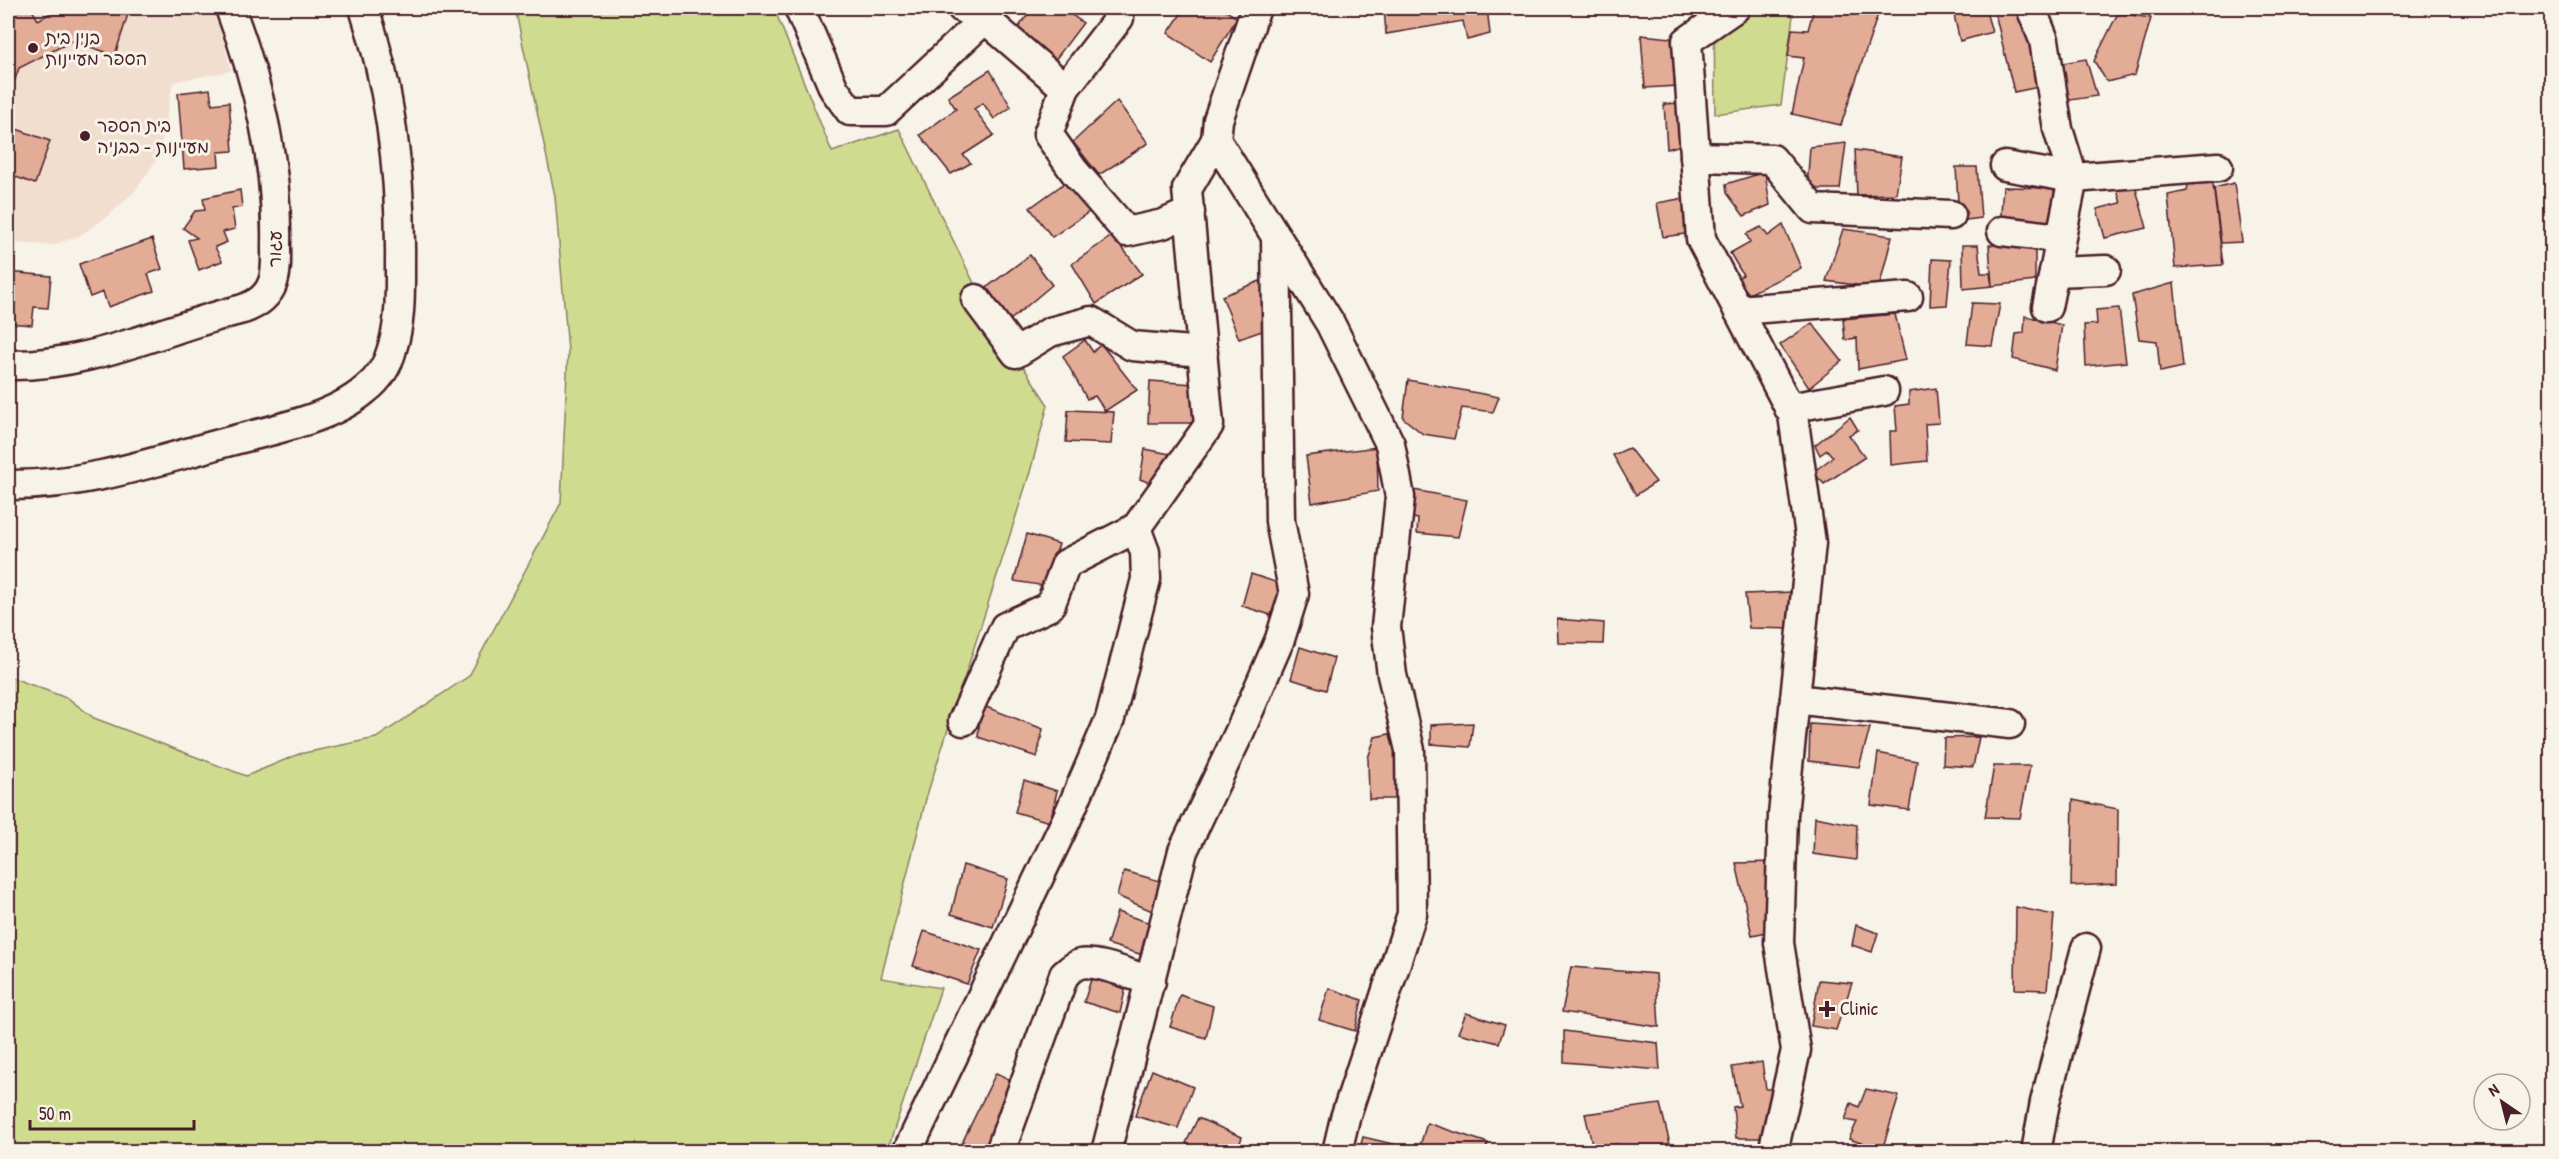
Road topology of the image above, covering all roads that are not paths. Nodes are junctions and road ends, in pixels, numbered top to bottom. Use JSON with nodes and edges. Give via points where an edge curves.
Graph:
{"nodes":[{"id":1,"x":230,"y":8,"type":"edge"},
{"id":2,"x":364,"y":8,"type":"edge"},
{"id":3,"x":799,"y":8,"type":"edge"},
{"id":4,"x":1256,"y":8,"type":"edge"},
{"id":5,"x":1735,"y":8,"type":"edge"},
{"id":6,"x":2031,"y":8,"type":"edge"},
{"id":7,"x":974,"y":13,"type":"edge"},
{"id":8,"x":1119,"y":18,"type":"dead end"},
{"id":9,"x":1065,"y":88,"type":"junction"},
{"id":10,"x":1216,"y":140,"type":"junction"},
{"id":11,"x":1695,"y":157,"type":"junction"},
{"id":12,"x":2005,"y":166,"type":"dead end"},
{"id":13,"x":2218,"y":167,"type":"dead end"},
{"id":14,"x":2073,"y":178,"type":"junction"},
{"id":15,"x":1190,"y":212,"type":"junction"},
{"id":16,"x":1950,"y":214,"type":"dead end"},
{"id":17,"x":2002,"y":231,"type":"dead end"},
{"id":18,"x":2061,"y":238,"type":"junction"},
{"id":19,"x":1276,"y":239,"type":"junction"},
{"id":20,"x":2106,"y":270,"type":"dead end"},
{"id":21,"x":2054,"y":272,"type":"junction"},
{"id":22,"x":1908,"y":297,"type":"dead end"},
{"id":23,"x":976,"y":299,"type":"dead end"},
{"id":24,"x":2047,"y":307,"type":"dead end"},
{"id":25,"x":1738,"y":310,"type":"junction"},
{"id":26,"x":1203,"y":352,"type":"junction"},
{"id":27,"x":8,"y":365,"type":"edge"},
{"id":28,"x":1884,"y":391,"type":"dead end"},
{"id":29,"x":1789,"y":408,"type":"junction"},
{"id":30,"x":8,"y":485,"type":"edge"},
{"id":31,"x":1136,"y":528,"type":"junction"},
{"id":32,"x":1795,"y":699,"type":"junction"},
{"id":33,"x":963,"y":721,"type":"dead end"},
{"id":34,"x":2010,"y":724,"type":"dead end"},
{"id":35,"x":2086,"y":948,"type":"dead end"},
{"id":36,"x":1151,"y":981,"type":"junction"},
{"id":37,"x":908,"y":1152,"type":"edge"},
{"id":38,"x":1000,"y":1152,"type":"edge"},
{"id":39,"x":1106,"y":1152,"type":"edge"},
{"id":40,"x":1337,"y":1152,"type":"edge"},
{"id":41,"x":1773,"y":1152,"type":"edge"},
{"id":42,"x":2036,"y":1152,"type":"edge"}],
"edges":[{"from":1,"to":27,"type":"street","name":"עגור","via":[[257,94],[273,184],[275,275],[267,293],[243,309],[80,359]]},
{"from":2,"to":30,"type":"street","via":[[386,90],[400,245],[397,332],[392,351],[376,380],[343,405],[294,423],[107,475],[52,484]]},
{"from":3,"to":7,"type":"street","via":[[834,89],[849,111],[886,111]]},
{"from":4,"to":10,"type":"street","via":[[1218,120]]},
{"from":5,"to":11,"type":"street","via":[[1687,41]]},
{"from":6,"to":14,"type":"street","via":[[2044,40],[2058,129]]},
{"from":7,"to":9,"type":"street"},
{"from":8,"to":9,"type":"street"},
{"from":9,"to":15,"type":"street","via":[[1048,134],[1127,232],[1163,224]]},
{"from":10,"to":15,"type":"street","via":[[1187,189]]},
{"from":10,"to":19,"type":"street"},
{"from":11,"to":16,"type":"street","via":[[1772,159],[1813,208]]},
{"from":11,"to":25,"type":"street","via":[[1701,239]]},
{"from":12,"to":14,"type":"street"},
{"from":13,"to":14,"type":"street"},
{"from":14,"to":18,"type":"street"},
{"from":15,"to":26,"type":"street"},
{"from":17,"to":18,"type":"street"},
{"from":18,"to":21,"type":"street"},
{"from":19,"to":36,"type":"street","via":[[1280,521],[1294,594],[1280,639],[1183,851]]},
{"from":19,"to":40,"type":"street","via":[[1330,323],[1390,444],[1400,497],[1386,627],[1392,675],[1410,750],[1412,914]]},
{"from":20,"to":21,"type":"street"},
{"from":21,"to":24,"type":"street"},
{"from":22,"to":25,"type":"street"},
{"from":23,"to":26,"type":"street","via":[[1016,353],[1050,332],[1091,321],[1132,346]]},
{"from":25,"to":29,"type":"street"},
{"from":26,"to":31,"type":"street","via":[[1209,425]]},
{"from":28,"to":29,"type":"street"},
{"from":29,"to":32,"type":"street","via":[[1811,543]]},
{"from":31,"to":33,"type":"street","via":[[1066,564],[1050,606],[1005,627]]},
{"from":31,"to":37,"type":"street","via":[[1145,552],[1146,579],[1110,719],[1066,821]]},
{"from":32,"to":34,"type":"street"},
{"from":32,"to":41,"type":"street","via":[[1783,815],[1779,943],[1796,1050]]},
{"from":35,"to":42,"type":"street","via":[[2044,1102]]},
{"from":36,"to":38,"type":"street","via":[[1081,964],[1064,975]]},
{"from":36,"to":39,"type":"street"}]}
